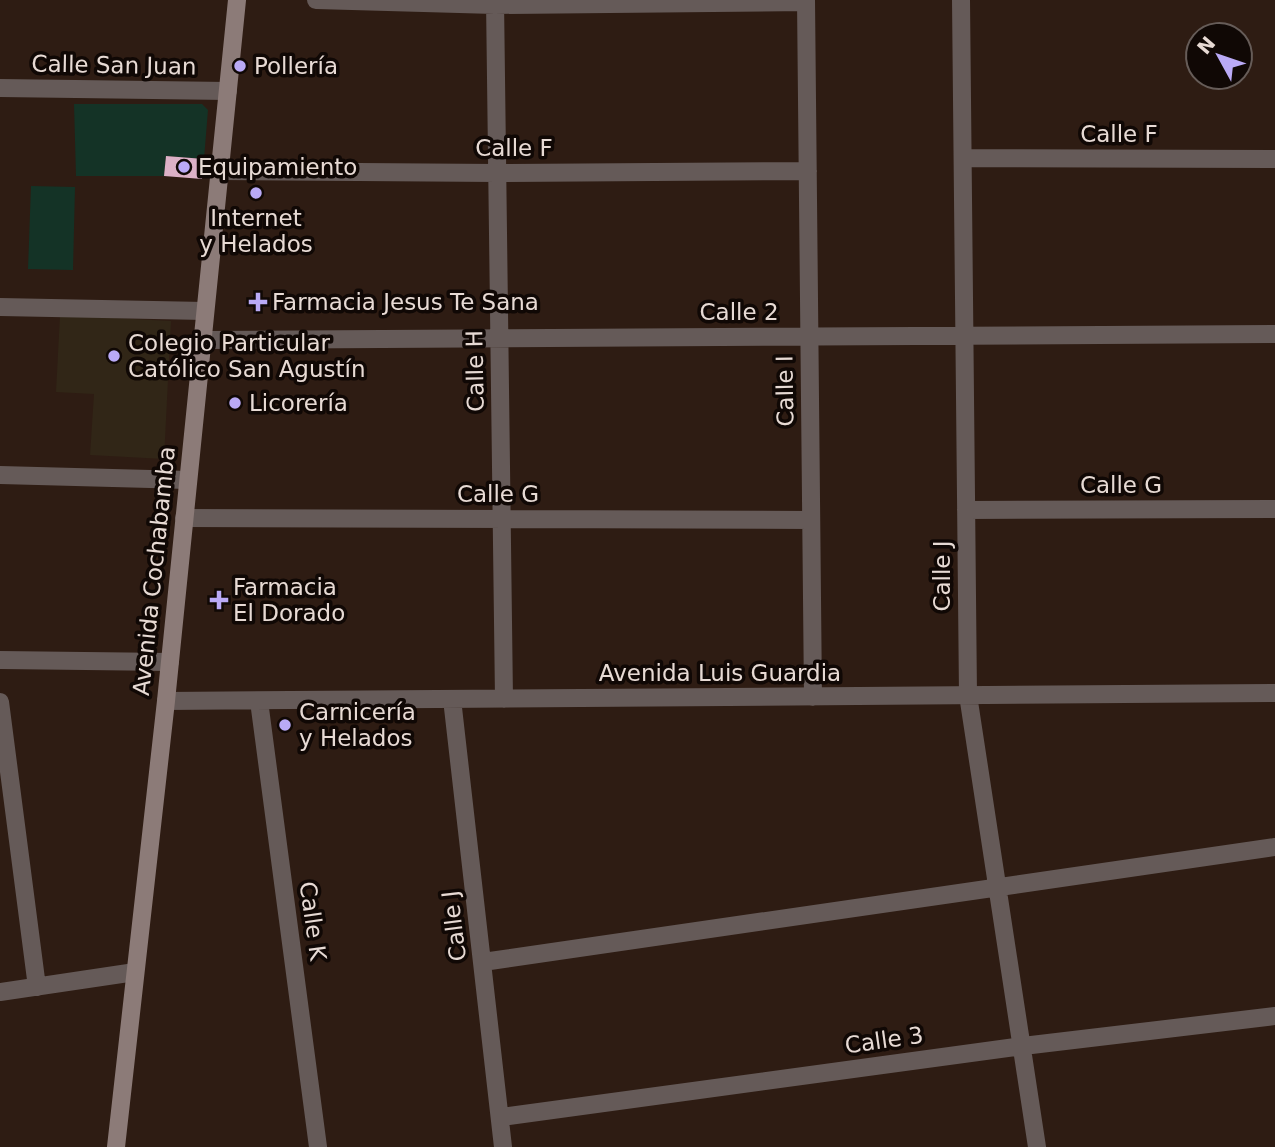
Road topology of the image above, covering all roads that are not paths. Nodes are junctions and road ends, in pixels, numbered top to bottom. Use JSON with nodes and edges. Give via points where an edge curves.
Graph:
{"nodes":[{"id":1,"x":237,"y":0,"type":"edge"},
{"id":2,"x":316,"y":0,"type":"edge"},
{"id":3,"x":961,"y":0,"type":"edge"},
{"id":4,"x":806,"y":1,"type":"edge"},
{"id":5,"x":495,"y":2,"type":"edge"},
{"id":6,"x":0,"y":88,"type":"edge"},
{"id":7,"x":228,"y":91,"type":"junction"},
{"id":8,"x":964,"y":158,"type":"junction"},
{"id":9,"x":1275,"y":159,"type":"edge"},
{"id":10,"x":220,"y":171,"type":"junction"},
{"id":11,"x":808,"y":171,"type":"junction"},
{"id":12,"x":497,"y":173,"type":"junction"},
{"id":13,"x":0,"y":307,"type":"edge"},
{"id":14,"x":205,"y":311,"type":"junction"},
{"id":15,"x":1275,"y":334,"type":"edge"},
{"id":16,"x":809,"y":336,"type":"junction"},
{"id":17,"x":965,"y":336,"type":"junction"},
{"id":18,"x":499,"y":339,"type":"junction"},
{"id":19,"x":203,"y":340,"type":"junction"},
{"id":20,"x":0,"y":475,"type":"edge"},
{"id":21,"x":188,"y":480,"type":"junction"},
{"id":22,"x":1275,"y":509,"type":"edge"},
{"id":23,"x":966,"y":510,"type":"junction"},
{"id":24,"x":184,"y":518,"type":"junction"},
{"id":25,"x":502,"y":518,"type":"junction"},
{"id":26,"x":811,"y":520,"type":"junction"},
{"id":27,"x":0,"y":660,"type":"edge"},
{"id":28,"x":170,"y":662,"type":"junction"},
{"id":29,"x":1275,"y":693,"type":"edge"},
{"id":30,"x":968,"y":695,"type":"junction"},
{"id":31,"x":813,"y":697,"type":"junction"},
{"id":32,"x":452,"y":699,"type":"junction"},
{"id":33,"x":504,"y":699,"type":"junction"},
{"id":34,"x":166,"y":701,"type":"junction"},
{"id":35,"x":259,"y":701,"type":"junction"},
{"id":36,"x":0,"y":702,"type":"edge"},
{"id":37,"x":1275,"y":847,"type":"edge"},
{"id":38,"x":999,"y":887,"type":"junction"},
{"id":39,"x":482,"y":962,"type":"junction"},
{"id":40,"x":135,"y":972,"type":"junction"},
{"id":41,"x":37,"y":987,"type":"junction"},
{"id":42,"x":0,"y":992,"type":"edge"},
{"id":43,"x":1275,"y":1016,"type":"edge"},
{"id":44,"x":1023,"y":1046,"type":"junction"},
{"id":45,"x":500,"y":1117,"type":"junction"},
{"id":46,"x":116,"y":1147,"type":"edge"},
{"id":47,"x":318,"y":1147,"type":"edge"},
{"id":48,"x":503,"y":1147,"type":"edge"},
{"id":49,"x":1037,"y":1147,"type":"edge"}],
"edges":[{"from":1,"to":7,"type":"main road","name":"Avenida Cochabamba"},
{"from":2,"to":5,"type":"street"},
{"from":3,"to":8,"type":"street","name":"Calle J"},
{"from":4,"to":5,"type":"street"},
{"from":4,"to":11,"type":"street","name":"Calle I"},
{"from":5,"to":12,"type":"street","name":"Calle H"},
{"from":6,"to":7,"type":"street","name":"Calle San Juan"},
{"from":7,"to":10,"type":"main road","name":"Avenida Cochabamba"},
{"from":8,"to":9,"type":"street","name":"Calle F"},
{"from":8,"to":17,"type":"street","name":"Calle J"},
{"from":10,"to":12,"type":"street","name":"Calle F"},
{"from":10,"to":14,"type":"main road","name":"Avenida Cochabamba"},
{"from":11,"to":12,"type":"street","name":"Calle F"},
{"from":11,"to":16,"type":"street","name":"Calle I"},
{"from":12,"to":18,"type":"street","name":"Calle H"},
{"from":13,"to":14,"type":"street"},
{"from":14,"to":19,"type":"main road","name":"Avenida Cochabamba"},
{"from":15,"to":17,"type":"street","name":"Calle 2"},
{"from":16,"to":17,"type":"street","name":"Calle 2"},
{"from":16,"to":18,"type":"street","name":"Calle 2"},
{"from":16,"to":26,"type":"street","name":"Calle I"},
{"from":17,"to":23,"type":"street","name":"Calle J"},
{"from":18,"to":19,"type":"street","name":"Calle 2"},
{"from":18,"to":25,"type":"street","name":"Calle H"},
{"from":19,"to":21,"type":"main road","name":"Avenida Cochabamba"},
{"from":20,"to":21,"type":"street"},
{"from":21,"to":24,"type":"main road","name":"Avenida Cochabamba"},
{"from":22,"to":23,"type":"street","name":"Calle G"},
{"from":23,"to":30,"type":"street","name":"Calle J"},
{"from":24,"to":25,"type":"street","name":"Calle G"},
{"from":24,"to":28,"type":"main road","name":"Avenida Cochabamba"},
{"from":25,"to":26,"type":"street","name":"Calle G"},
{"from":25,"to":33,"type":"street","name":"Calle H"},
{"from":26,"to":31,"type":"street","name":"Calle I"},
{"from":27,"to":28,"type":"street"},
{"from":28,"to":34,"type":"main road","name":"Avenida Cochabamba"},
{"from":29,"to":30,"type":"street","name":"Avenida Luis Guardia"},
{"from":30,"to":31,"type":"street","name":"Avenida Luis Guardia"},
{"from":30,"to":38,"type":"street","name":"Calle J"},
{"from":31,"to":33,"type":"street","name":"Avenida Luis Guardia"},
{"from":32,"to":33,"type":"street","name":"Avenida Luis Guardia"},
{"from":32,"to":35,"type":"street","name":"Avenida Luis Guardia"},
{"from":32,"to":39,"type":"street","name":"Calle J"},
{"from":34,"to":35,"type":"street","name":"Avenida Luis Guardia"},
{"from":34,"to":40,"type":"main road","name":"Avenida Cochabamba"},
{"from":35,"to":47,"type":"street","name":"Calle K"},
{"from":36,"to":41,"type":"street"},
{"from":37,"to":38,"type":"street"},
{"from":38,"to":39,"type":"street"},
{"from":38,"to":44,"type":"street","name":"Calle J"},
{"from":39,"to":45,"type":"street","name":"Calle J"},
{"from":40,"to":41,"type":"street"},
{"from":40,"to":46,"type":"main road","name":"Avenida Cochabamba"},
{"from":41,"to":42,"type":"street"},
{"from":43,"to":44,"type":"street","name":"Calle 3"},
{"from":44,"to":45,"type":"street","name":"Calle 3"},
{"from":44,"to":49,"type":"street","name":"Calle J"},
{"from":45,"to":48,"type":"street","name":"Calle J"}]}
